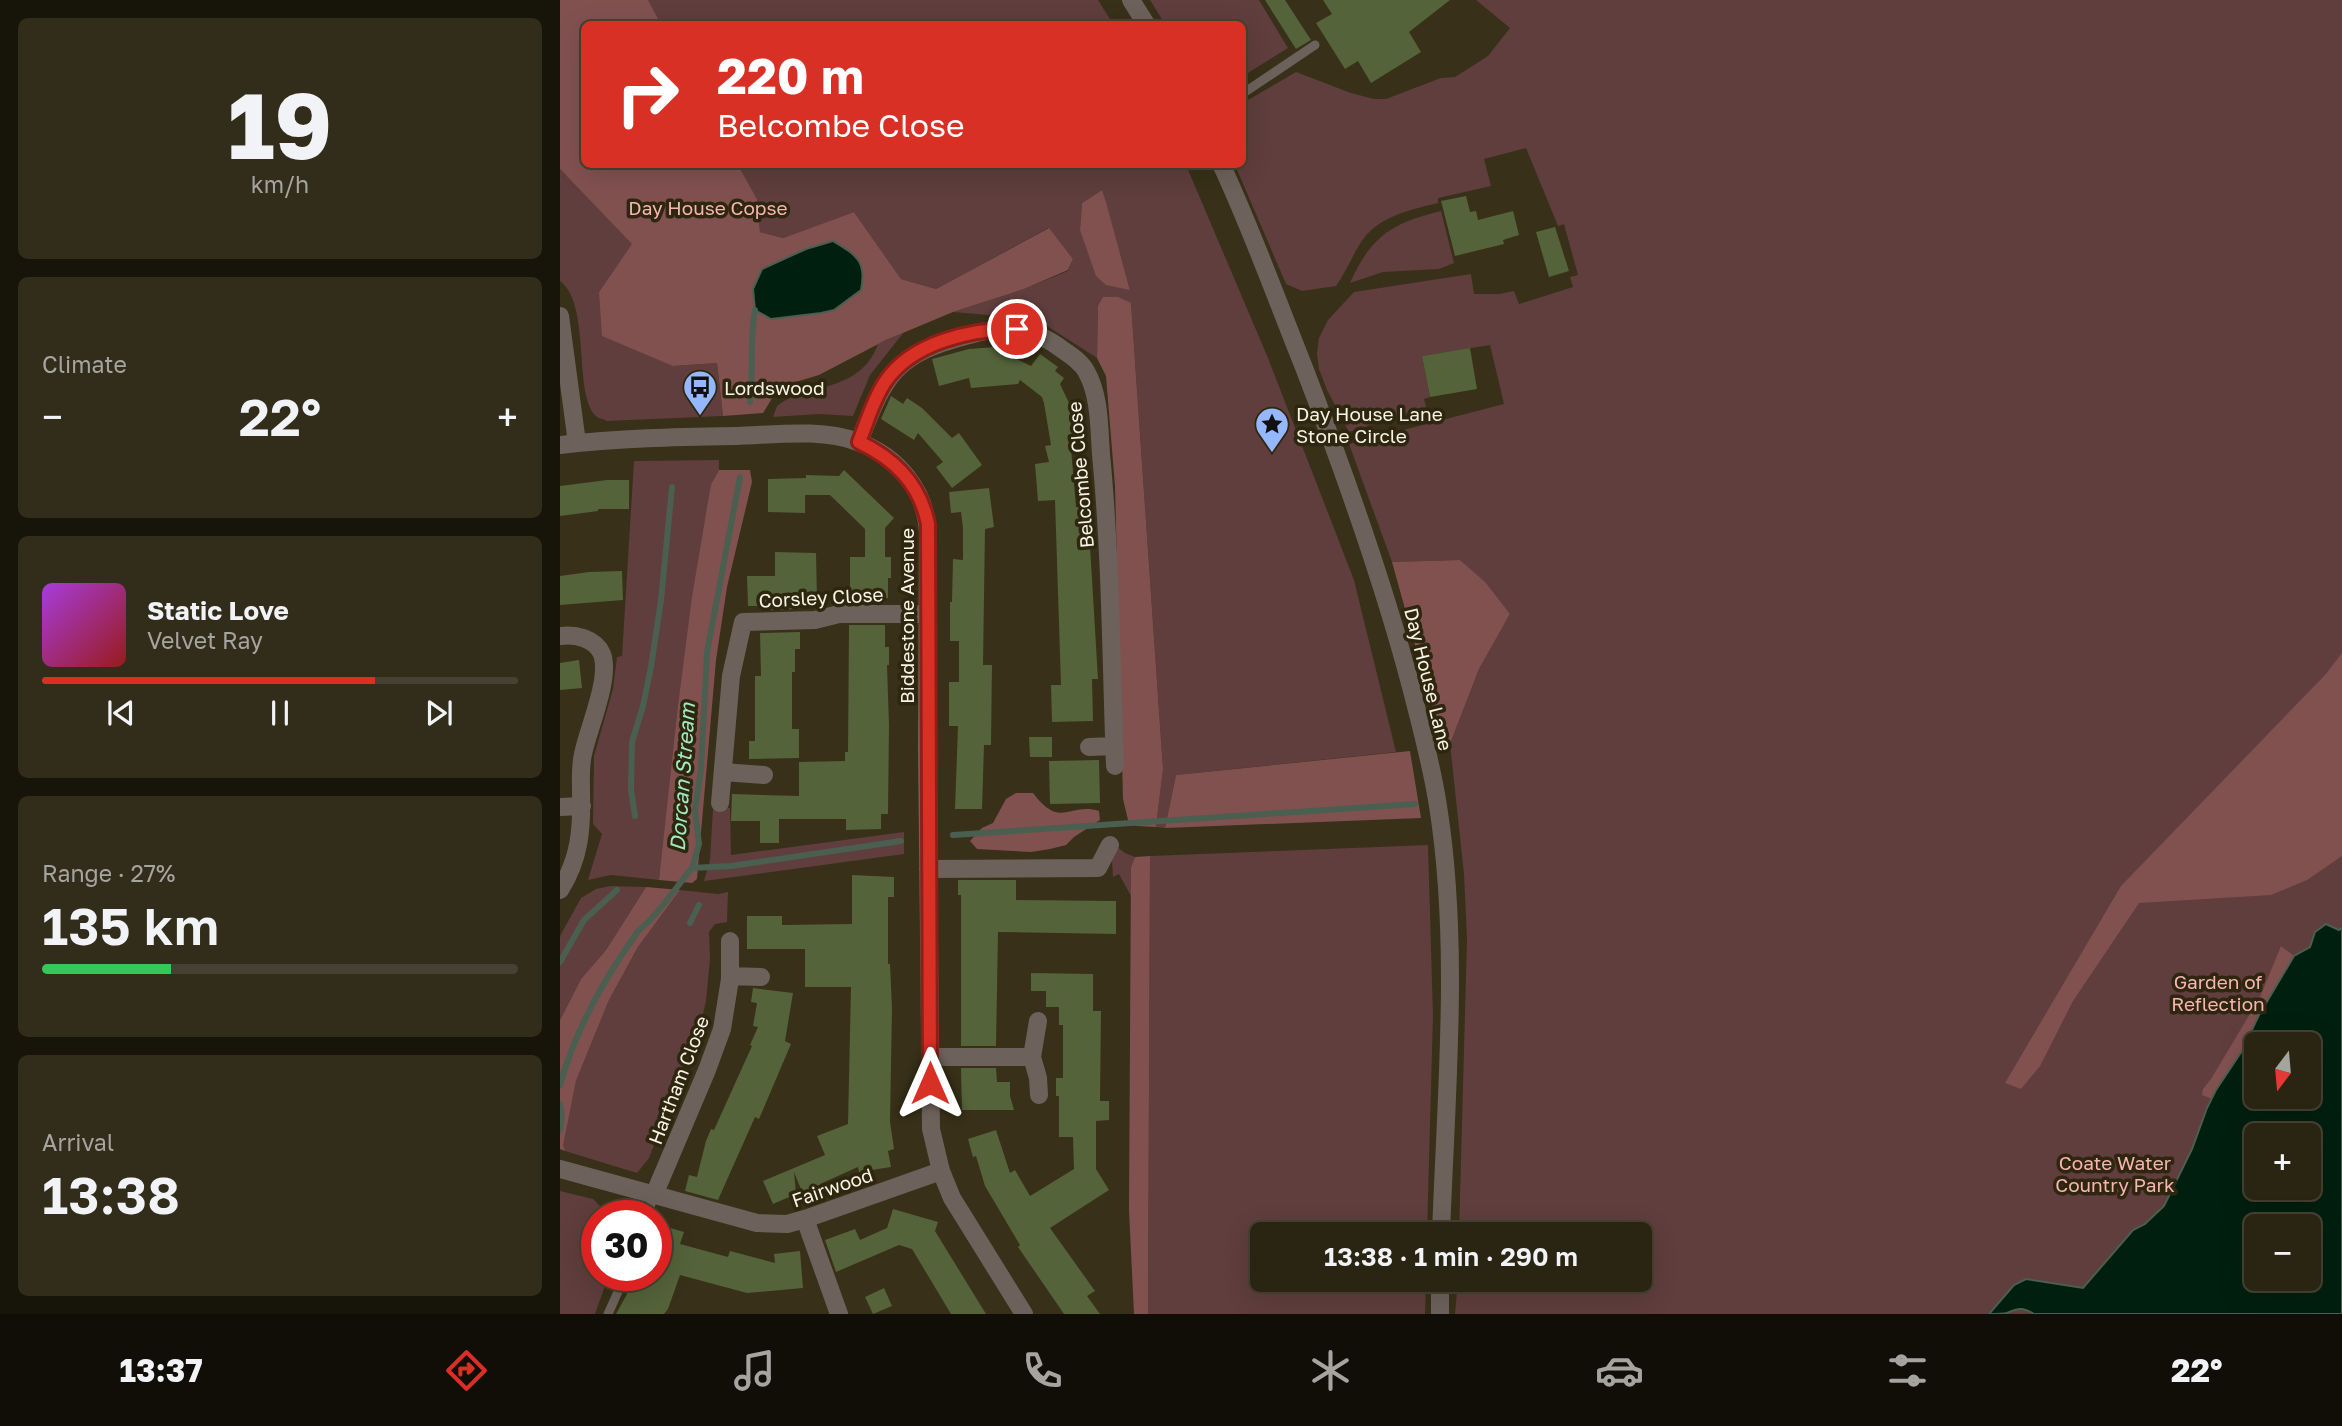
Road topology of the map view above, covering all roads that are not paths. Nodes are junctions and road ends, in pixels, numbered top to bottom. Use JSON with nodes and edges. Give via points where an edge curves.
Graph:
{"nodes":[{"id":1,"x":1131,"y":0,"type":"edge"},
{"id":2,"x":1144,"y":21,"type":"edge"},
{"id":3,"x":1315,"y":45,"type":"dead end"},
{"id":4,"x":1246,"y":91,"type":"edge"},
{"id":5,"x":1223,"y":168,"type":"edge"},
{"id":6,"x":560,"y":316,"type":"edge"},
{"id":7,"x":859,"y":442,"type":"junction"},
{"id":8,"x":569,"y":444,"type":"edge"},
{"id":9,"x":927,"y":614,"type":"junction"},
{"id":10,"x":560,"y":636,"type":"edge"},
{"id":11,"x":1114,"y":746,"type":"junction"},
{"id":12,"x":1089,"y":747,"type":"dead end"},
{"id":13,"x":1115,"y":766,"type":"dead end"},
{"id":14,"x":723,"y":772,"type":"junction"},
{"id":15,"x":764,"y":775,"type":"dead end"},
{"id":16,"x":720,"y":803,"type":"dead end"},
{"id":17,"x":582,"y":806,"type":"junction"},
{"id":18,"x":560,"y":807,"type":"edge"},
{"id":19,"x":1110,"y":845,"type":"dead end"},
{"id":20,"x":928,"y":869,"type":"junction"},
{"id":21,"x":560,"y":890,"type":"edge"},
{"id":22,"x":730,"y":941,"type":"dead end"},
{"id":23,"x":730,"y":976,"type":"junction"},
{"id":24,"x":761,"y":977,"type":"dead end"},
{"id":25,"x":1038,"y":1021,"type":"dead end"},
{"id":26,"x":1032,"y":1056,"type":"junction"},
{"id":27,"x":930,"y":1057,"type":"junction"},
{"id":28,"x":1039,"y":1095,"type":"dead end"},
{"id":29,"x":560,"y":1169,"type":"edge"},
{"id":30,"x":941,"y":1171,"type":"junction"},
{"id":31,"x":654,"y":1195,"type":"junction"},
{"id":32,"x":652,"y":1200,"type":"edge"},
{"id":33,"x":805,"y":1219,"type":"junction"},
{"id":34,"x":1441,"y":1222,"type":"edge"},
{"id":35,"x":618,"y":1291,"type":"edge"},
{"id":36,"x":1440,"y":1292,"type":"edge"},
{"id":37,"x":608,"y":1314,"type":"edge"},
{"id":38,"x":839,"y":1314,"type":"edge"},
{"id":39,"x":1024,"y":1314,"type":"edge"},
{"id":40,"x":1440,"y":1314,"type":"edge"}],
"edges":[{"from":1,"to":2,"type":"street"},
{"from":3,"to":4,"type":"lane"},
{"from":5,"to":34,"type":"street","name":"Day House Lane","via":[[1364,528],[1433,777],[1449,928]]},
{"from":6,"to":8,"type":"street"},
{"from":7,"to":8,"type":"street","name":"Biddestone Avenue","via":[[827,435],[770,435]]},
{"from":7,"to":9,"type":"street","name":"Biddestone Avenue","via":[[897,466],[923,504],[928,524]]},
{"from":7,"to":11,"type":"street","name":"Belcombe Close","via":[[886,380],[925,348],[976,333],[1017,329],[1041,335],[1077,360],[1092,386],[1104,487]]},
{"from":9,"to":14,"type":"street","name":"Corsley Close","via":[[839,614],[815,620],[743,622],[733,664]]},
{"from":9,"to":20,"type":"street","name":"Biddestone Avenue"},
{"from":10,"to":17,"type":"street","via":[[578,636],[593,643],[603,655],[600,692],[582,760]]},
{"from":11,"to":12,"type":"street"},
{"from":11,"to":13,"type":"street","name":"Belcombe Close"},
{"from":14,"to":15,"type":"street"},
{"from":14,"to":16,"type":"street","name":"Corsley Close"},
{"from":17,"to":18,"type":"street"},
{"from":17,"to":21,"type":"street","via":[[577,855]]},
{"from":19,"to":20,"type":"street","via":[[1101,874]]},
{"from":20,"to":27,"type":"street","name":"Biddestone Avenue"},
{"from":22,"to":23,"type":"street","name":"Hartham Close"},
{"from":23,"to":24,"type":"street"},
{"from":23,"to":31,"type":"street","name":"Hartham Close","via":[[719,1038]]},
{"from":25,"to":26,"type":"street"},
{"from":26,"to":27,"type":"street"},
{"from":26,"to":28,"type":"street"},
{"from":27,"to":30,"type":"street","name":"Biddestone Avenue","via":[[931,1129]]},
{"from":29,"to":31,"type":"street","name":"Fairwood"},
{"from":30,"to":33,"type":"street","name":"Fairwood"},
{"from":30,"to":39,"type":"street","name":"Biddestone Avenue","via":[[952,1198]]},
{"from":31,"to":32,"type":"lane"},
{"from":31,"to":33,"type":"street","name":"Fairwood","via":[[757,1223]]},
{"from":33,"to":38,"type":"street"},
{"from":35,"to":37,"type":"lane"},
{"from":36,"to":40,"type":"street"}]}
